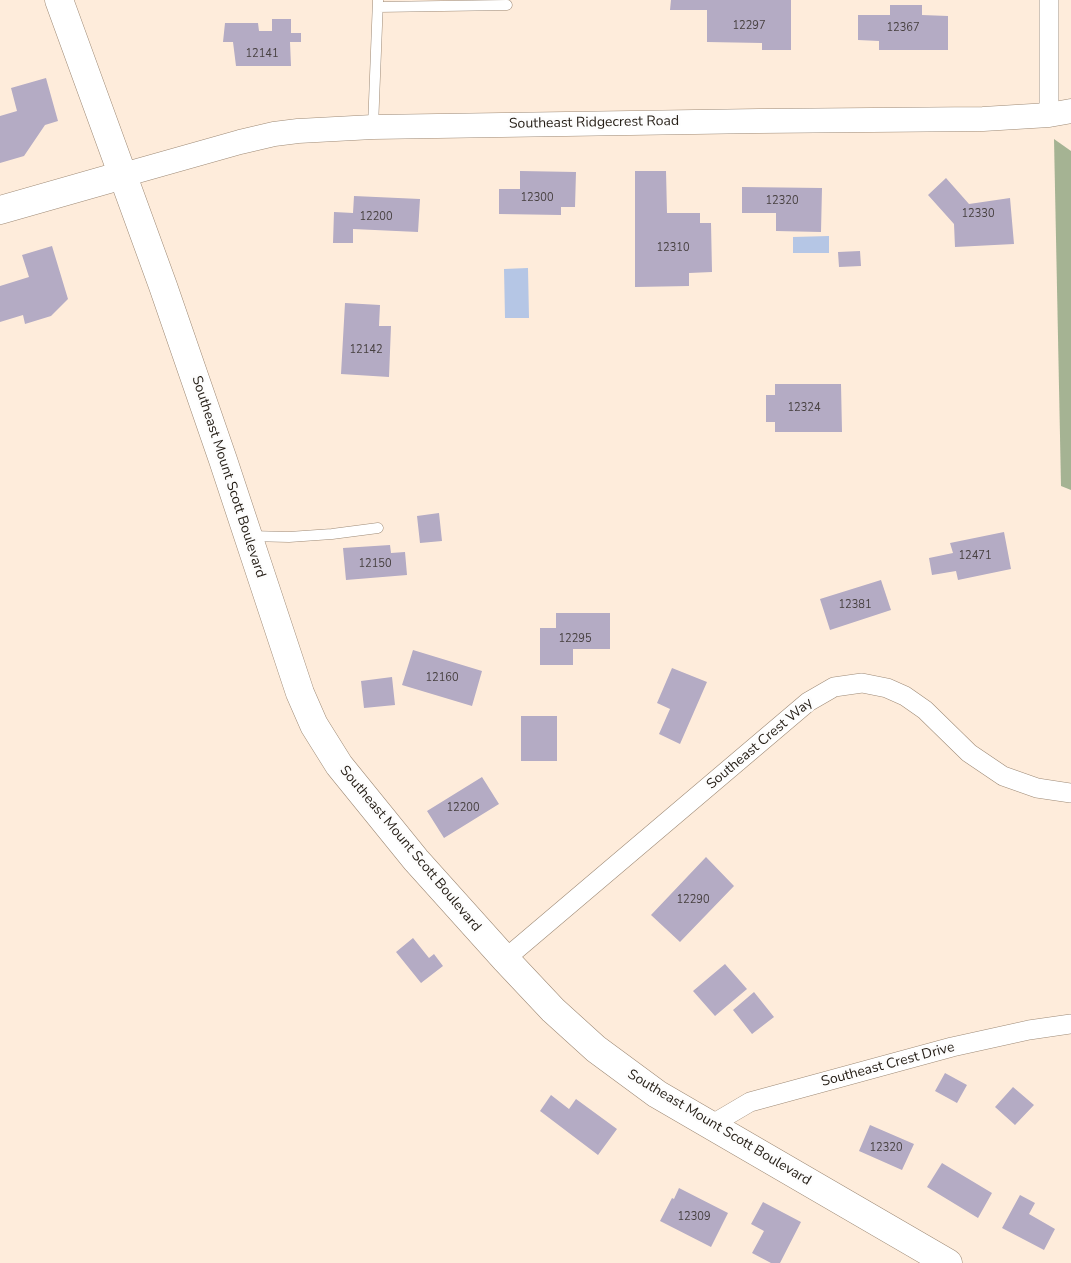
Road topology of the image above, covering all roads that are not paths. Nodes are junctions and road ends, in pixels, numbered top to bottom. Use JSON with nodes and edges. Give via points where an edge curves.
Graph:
{"nodes":[{"id":1,"x":59,"y":0,"type":"edge"},
{"id":2,"x":1049,"y":0,"type":"edge"},
{"id":3,"x":378,"y":4,"type":"edge"},
{"id":4,"x":507,"y":5,"type":"dead end"},
{"id":5,"x":1060,"y":113,"type":"edge"},
{"id":6,"x":373,"y":127,"type":"junction"},
{"id":7,"x":123,"y":175,"type":"junction"},
{"id":8,"x":0,"y":210,"type":"edge"},
{"id":9,"x":378,"y":528,"type":"dead end"},
{"id":10,"x":248,"y":536,"type":"junction"},
{"id":11,"x":1071,"y":793,"type":"edge"},
{"id":12,"x":505,"y":959,"type":"junction"},
{"id":13,"x":1071,"y":1024,"type":"edge"},
{"id":14,"x":711,"y":1124,"type":"junction"},
{"id":15,"x":948,"y":1263,"type":"edge"}],
"edges":[{"from":1,"to":7,"type":"main road","name":"Southeast Mount Scott Boulevard"},
{"from":2,"to":5,"type":"street"},
{"from":3,"to":4,"type":"lane"},
{"from":3,"to":6,"type":"lane"},
{"from":5,"to":6,"type":"street","name":"Southeast Ridgecrest Road","via":[[983,119]]},
{"from":6,"to":7,"type":"street","name":"Southeast Ridgecrest Road","via":[[274,134]]},
{"from":7,"to":8,"type":"main road"},
{"from":7,"to":10,"type":"main road","name":"Southeast Mount Scott Boulevard"},
{"from":9,"to":10,"type":"lane","via":[[289,537]]},
{"from":10,"to":12,"type":"main road","name":"Southeast Mount Scott Boulevard","via":[[300,693],[339,766],[416,860]]},
{"from":11,"to":12,"type":"street","name":"Southeast Crest Way","via":[[1037,788],[1003,776],[969,754],[906,696],[862,683],[834,687],[808,702]]},
{"from":12,"to":14,"type":"main road","name":"Southeast Mount Scott Boulevard","via":[[553,1010],[596,1049],[657,1094]]},
{"from":13,"to":14,"type":"street","name":"Southeast Crest Drive","via":[[952,1047],[750,1102]]},
{"from":14,"to":15,"type":"main road","name":"Southeast Mount Scott Boulevard"}]}
